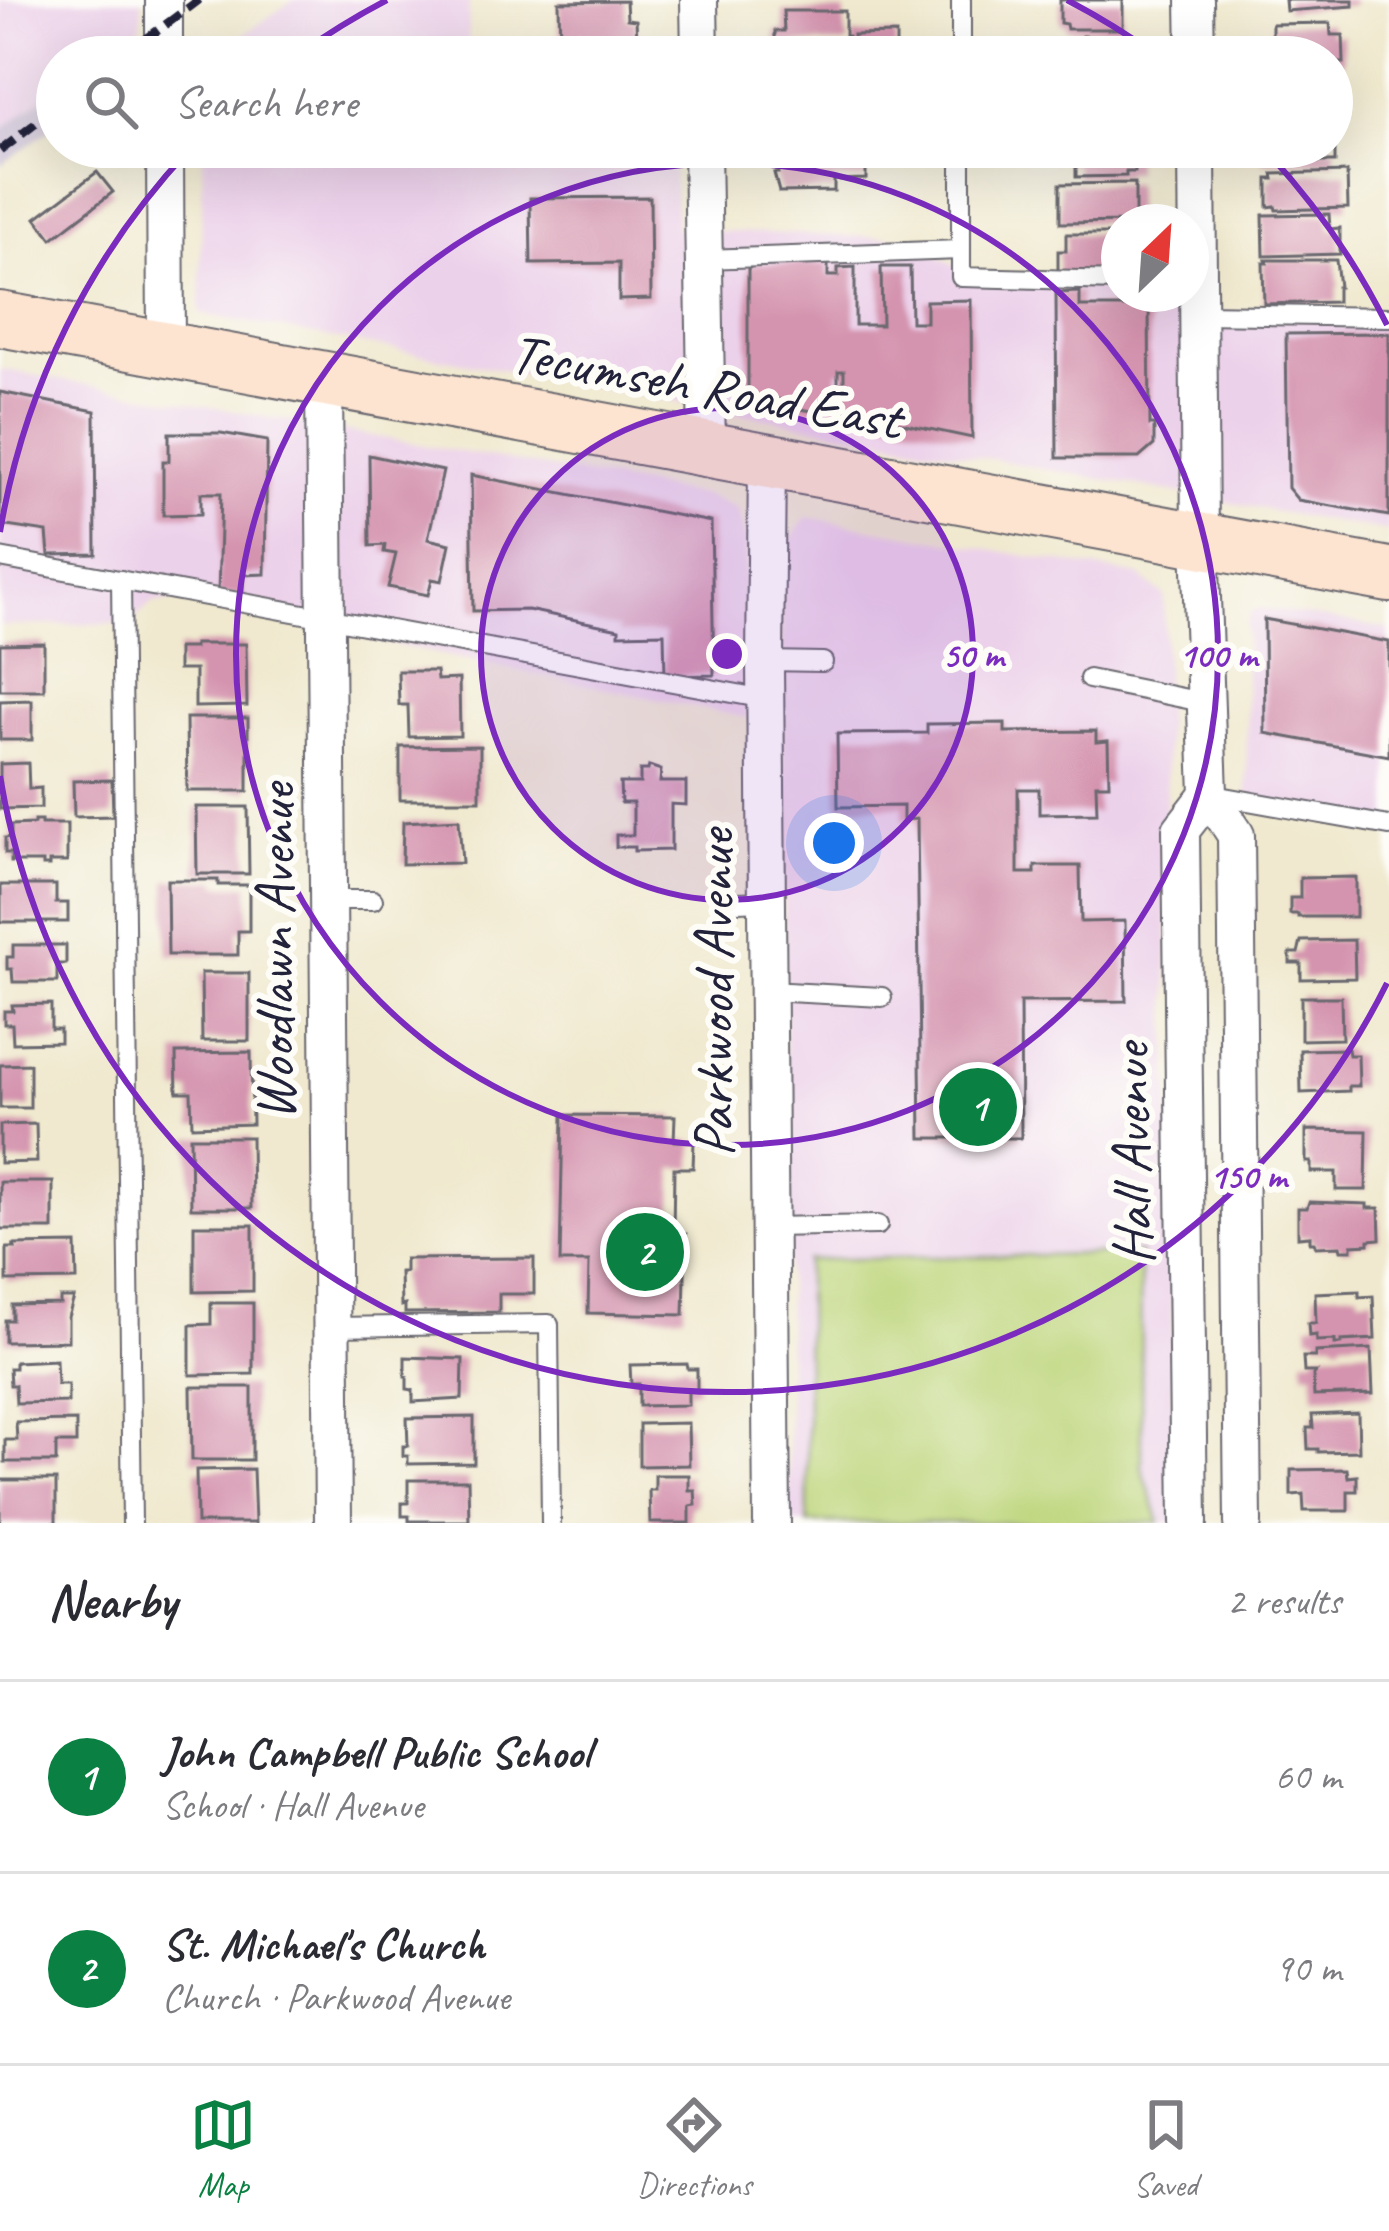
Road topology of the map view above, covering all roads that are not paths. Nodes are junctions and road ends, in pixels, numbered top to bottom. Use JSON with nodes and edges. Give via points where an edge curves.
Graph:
{"nodes":[{"id":1,"x":164,"y":0,"type":"edge"},
{"id":2,"x":699,"y":0,"type":"edge"},
{"id":3,"x":961,"y":0,"type":"edge"},
{"id":4,"x":1195,"y":0,"type":"edge"},
{"id":5,"x":164,"y":36,"type":"edge"},
{"id":6,"x":700,"y":36,"type":"edge"},
{"id":7,"x":961,"y":36,"type":"edge"},
{"id":8,"x":1196,"y":36,"type":"edge"},
{"id":9,"x":165,"y":168,"type":"edge"},
{"id":10,"x":702,"y":168,"type":"edge"},
{"id":11,"x":961,"y":168,"type":"edge"},
{"id":12,"x":1197,"y":168,"type":"edge"},
{"id":13,"x":1197,"y":204,"type":"edge"},
{"id":14,"x":961,"y":250,"type":"junction"},
{"id":15,"x":704,"y":260,"type":"junction"},
{"id":16,"x":1101,"y":280,"type":"edge"},
{"id":17,"x":1209,"y":295,"type":"edge"},
{"id":18,"x":1196,"y":312,"type":"edge"},
{"id":19,"x":1389,"y":316,"type":"edge"},
{"id":20,"x":0,"y":319,"type":"edge"},
{"id":21,"x":166,"y":350,"type":"junction"},
{"id":22,"x":324,"y":379,"type":"junction"},
{"id":23,"x":707,"y":450,"type":"junction"},
{"id":24,"x":767,"y":461,"type":"junction"},
{"id":25,"x":1201,"y":541,"type":"junction"},
{"id":26,"x":0,"y":558,"type":"edge"},
{"id":27,"x":1389,"y":575,"type":"edge"},
{"id":28,"x":121,"y":580,"type":"junction"},
{"id":29,"x":326,"y":617,"type":"junction"},
{"id":30,"x":765,"y":661,"type":"junction"},
{"id":31,"x":823,"y":662,"type":"dead end"},
{"id":32,"x":1089,"y":679,"type":"dead end"},
{"id":33,"x":765,"y":699,"type":"junction"},
{"id":34,"x":1207,"y":703,"type":"junction"},
{"id":35,"x":1209,"y":794,"type":"junction"},
{"id":36,"x":1389,"y":826,"type":"edge"},
{"id":37,"x":328,"y":900,"type":"junction"},
{"id":38,"x":373,"y":900,"type":"dead end"},
{"id":39,"x":768,"y":991,"type":"junction"},
{"id":40,"x":882,"y":998,"type":"dead end"},
{"id":41,"x":878,"y":1225,"type":"dead end"},
{"id":42,"x":770,"y":1227,"type":"junction"},
{"id":43,"x":332,"y":1327,"type":"junction"},
{"id":44,"x":132,"y":1523,"type":"edge"},
{"id":45,"x":333,"y":1523,"type":"edge"},
{"id":46,"x":551,"y":1523,"type":"edge"},
{"id":47,"x":772,"y":1523,"type":"edge"},
{"id":48,"x":1189,"y":1523,"type":"edge"},
{"id":49,"x":1243,"y":1523,"type":"edge"}],
"edges":[{"from":1,"to":5,"type":"street"},
{"from":2,"to":6,"type":"street"},
{"from":3,"to":7,"type":"lane"},
{"from":4,"to":8,"type":"street"},
{"from":9,"to":21,"type":"street"},
{"from":10,"to":15,"type":"street"},
{"from":11,"to":14,"type":"lane"},
{"from":12,"to":13,"type":"street","name":"Hall Avenue"},
{"from":14,"to":15,"type":"lane"},
{"from":14,"to":16,"type":"lane","via":[[961,277]]},
{"from":15,"to":23,"type":"street"},
{"from":17,"to":19,"type":"lane"},
{"from":18,"to":25,"type":"street","name":"Hall Avenue"},
{"from":20,"to":21,"type":"main road","name":"Tecumseh Road East"},
{"from":21,"to":22,"type":"main road","name":"Tecumseh Road East"},
{"from":22,"to":23,"type":"main road","name":"Tecumseh Road East"},
{"from":22,"to":29,"type":"street","name":"Woodlawn Avenue"},
{"from":23,"to":24,"type":"main road","name":"Tecumseh Road East"},
{"from":24,"to":25,"type":"main road","name":"Tecumseh Road East"},
{"from":24,"to":30,"type":"street","name":"Parkwood Avenue"},
{"from":25,"to":27,"type":"main road","name":"Tecumseh Road East"},
{"from":25,"to":34,"type":"street","name":"Hall Avenue"},
{"from":26,"to":28,"type":"lane"},
{"from":28,"to":29,"type":"lane"},
{"from":28,"to":44,"type":"lane"},
{"from":29,"to":33,"type":"lane"},
{"from":29,"to":37,"type":"street","name":"Woodlawn Avenue"},
{"from":30,"to":31,"type":"lane"},
{"from":30,"to":33,"type":"street","name":"Parkwood Avenue"},
{"from":32,"to":34,"type":"lane"},
{"from":33,"to":39,"type":"street","name":"Parkwood Avenue","via":[[752,901]]},
{"from":34,"to":35,"type":"street","name":"Hall Avenue"},
{"from":35,"to":36,"type":"lane"},
{"from":35,"to":48,"type":"street","name":"Hall Avenue","via":[[1181,830]]},
{"from":35,"to":49,"type":"street","name":"Hall Avenue","via":[[1236,835]]},
{"from":37,"to":38,"type":"lane"},
{"from":37,"to":43,"type":"street","name":"Woodlawn Avenue"},
{"from":39,"to":40,"type":"lane"},
{"from":39,"to":42,"type":"street","name":"Parkwood Avenue"},
{"from":41,"to":42,"type":"lane"},
{"from":42,"to":47,"type":"street","name":"Parkwood Avenue"},
{"from":43,"to":45,"type":"street","name":"Woodlawn Avenue"},
{"from":43,"to":46,"type":"lane","via":[[550,1324]]}]}
